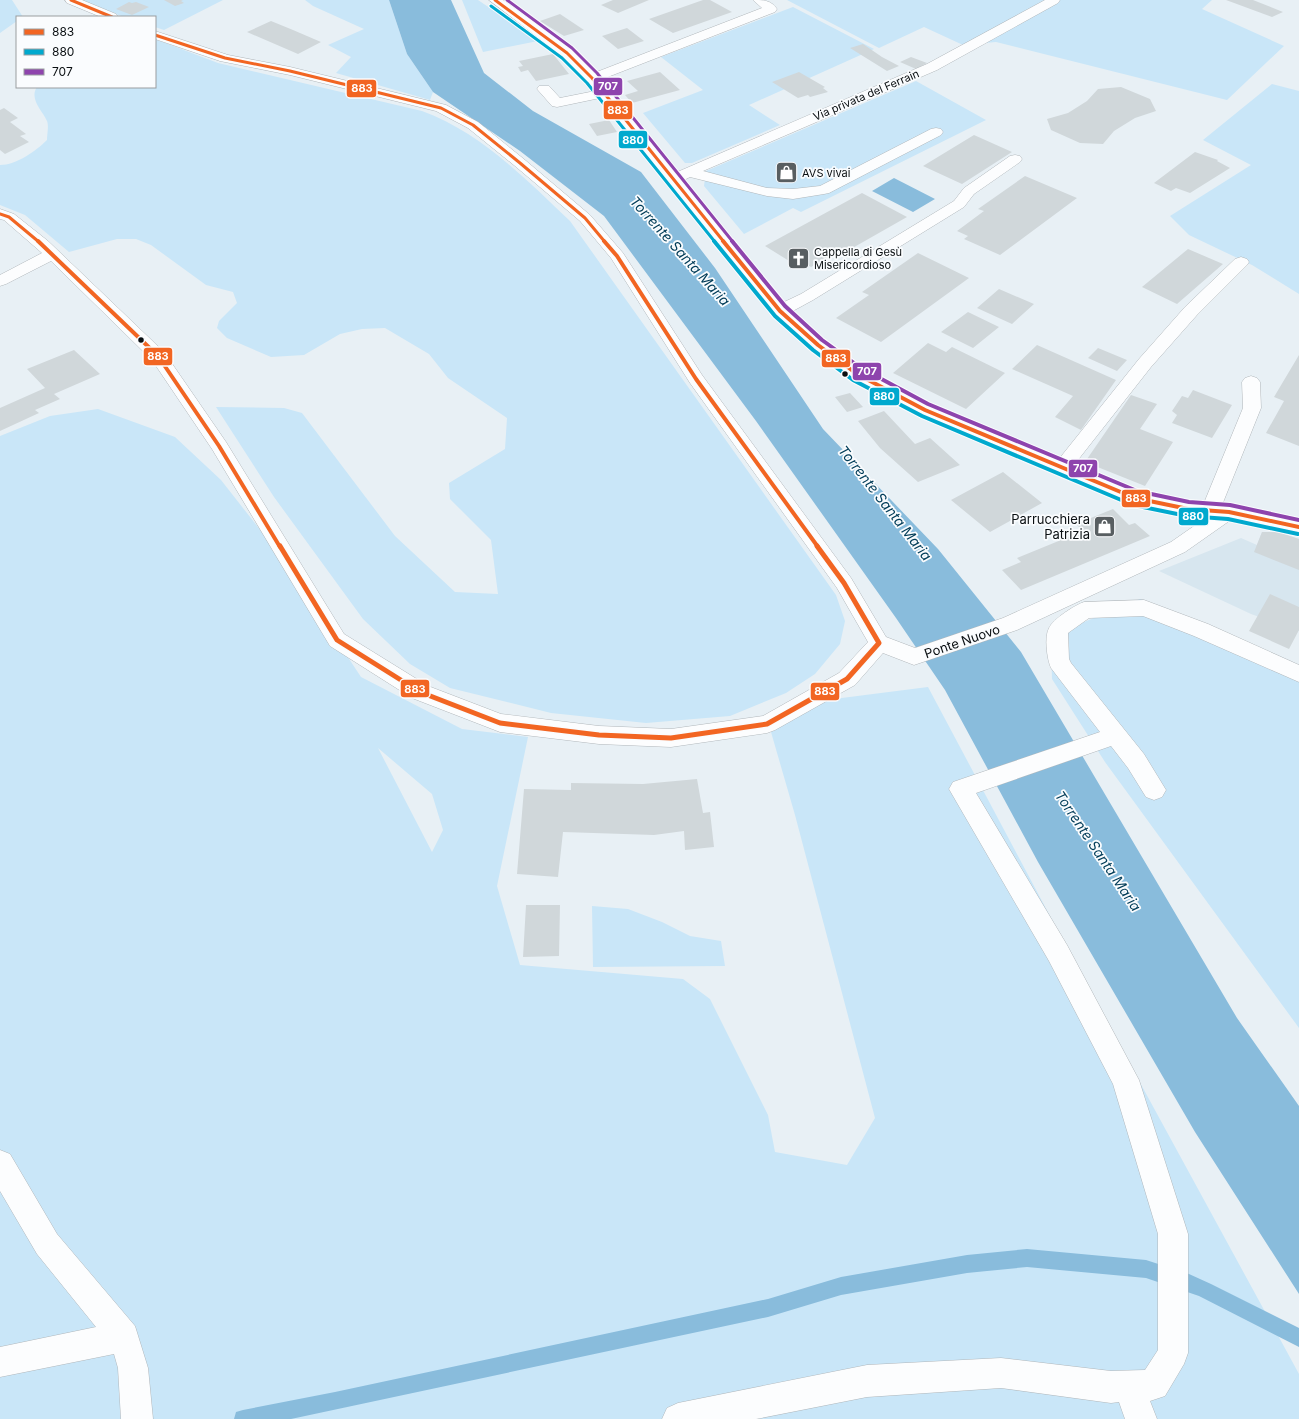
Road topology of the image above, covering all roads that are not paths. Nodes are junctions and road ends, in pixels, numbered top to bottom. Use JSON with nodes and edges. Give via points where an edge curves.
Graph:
{"nodes":[{"id":1,"x":72,"y":0,"type":"edge"},
{"id":2,"x":495,"y":0,"type":"edge"},
{"id":3,"x":759,"y":0,"type":"edge"},
{"id":4,"x":1054,"y":0,"type":"edge"},
{"id":5,"x":110,"y":16,"type":"edge"},
{"id":6,"x":156,"y":34,"type":"edge"},
{"id":7,"x":592,"y":78,"type":"junction"},
{"id":8,"x":544,"y":89,"type":"dead end"},
{"id":9,"x":604,"y":93,"type":"junction"},
{"id":10,"x":936,"y":132,"type":"dead end"},
{"id":11,"x":1015,"y":159,"type":"dead end"},
{"id":12,"x":688,"y":172,"type":"junction"},
{"id":13,"x":673,"y":179,"type":"junction"},
{"id":14,"x":0,"y":214,"type":"edge"},
{"id":15,"x":52,"y":254,"type":"junction"},
{"id":16,"x":1241,"y":262,"type":"dead end"},
{"id":17,"x":0,"y":281,"type":"edge"},
{"id":18,"x":780,"y":311,"type":"junction"},
{"id":19,"x":1251,"y":382,"type":"dead end"},
{"id":20,"x":1062,"y":468,"type":"junction"},
{"id":21,"x":1219,"y":512,"type":"junction"},
{"id":22,"x":1299,"y":527,"type":"edge"},
{"id":23,"x":879,"y":643,"type":"junction"},
{"id":24,"x":1299,"y":674,"type":"edge"},
{"id":25,"x":1107,"y":738,"type":"junction"},
{"id":26,"x":1154,"y":790,"type":"dead end"},
{"id":27,"x":0,"y":1164,"type":"edge"},
{"id":28,"x":124,"y":1337,"type":"junction"},
{"id":29,"x":0,"y":1362,"type":"edge"},
{"id":30,"x":1130,"y":1386,"type":"junction"},
{"id":31,"x":137,"y":1419,"type":"edge"},
{"id":32,"x":678,"y":1419,"type":"edge"},
{"id":33,"x":1141,"y":1419,"type":"edge"}],
"edges":[{"from":1,"to":5,"type":"street"},
{"from":2,"to":7,"type":"street","via":[[566,53]]},
{"from":3,"to":7,"type":"street","via":[[771,9]]},
{"from":4,"to":12,"type":"street","name":"Via privata del Ferrain","via":[[932,67]]},
{"from":6,"to":23,"type":"street","via":[[224,58],[290,71],[441,108],[473,125],[520,163],[585,218],[617,256],[696,379],[844,583]]},
{"from":7,"to":9,"type":"street"},
{"from":8,"to":9,"type":"street","via":[[557,103]]},
{"from":9,"to":13,"type":"street"},
{"from":10,"to":12,"type":"street","via":[[824,190],[793,194],[767,192]]},
{"from":11,"to":18,"type":"street","via":[[969,191],[960,204]]},
{"from":12,"to":13,"type":"street","name":"Via privata del Ferrain"},
{"from":13,"to":18,"type":"street"},
{"from":14,"to":15,"type":"street","via":[[9,217]]},
{"from":15,"to":17,"type":"street"},
{"from":15,"to":23,"type":"street","via":[[158,356],[219,446],[337,640],[420,692],[500,723],[599,735],[671,738],[767,724],[847,679]]},
{"from":16,"to":20,"type":"street","via":[[1191,311],[1144,363]]},
{"from":18,"to":20,"type":"street","via":[[818,345],[857,374],[925,410]]},
{"from":19,"to":21,"type":"street","via":[[1252,408]]},
{"from":20,"to":21,"type":"street","via":[[1135,498],[1188,509]]},
{"from":21,"to":22,"type":"street"},
{"from":21,"to":23,"type":"street","name":"Ponte Nuovo","via":[[1178,547],[1010,624],[914,657]]},
{"from":24,"to":25,"type":"street","via":[[1201,630],[1144,608],[1084,610],[1058,630],[1058,659]]},
{"from":25,"to":26,"type":"street","via":[[1136,761]]},
{"from":25,"to":30,"type":"street","via":[[961,789],[1058,953],[1125,1080],[1173,1234],[1173,1353],[1154,1384]]},
{"from":27,"to":28,"type":"street","via":[[47,1244]]},
{"from":28,"to":29,"type":"street"},
{"from":28,"to":31,"type":"street","via":[[133,1368]]},
{"from":30,"to":32,"type":"street","via":[[1111,1387],[1001,1372],[867,1380]]},
{"from":30,"to":33,"type":"street"}]}
